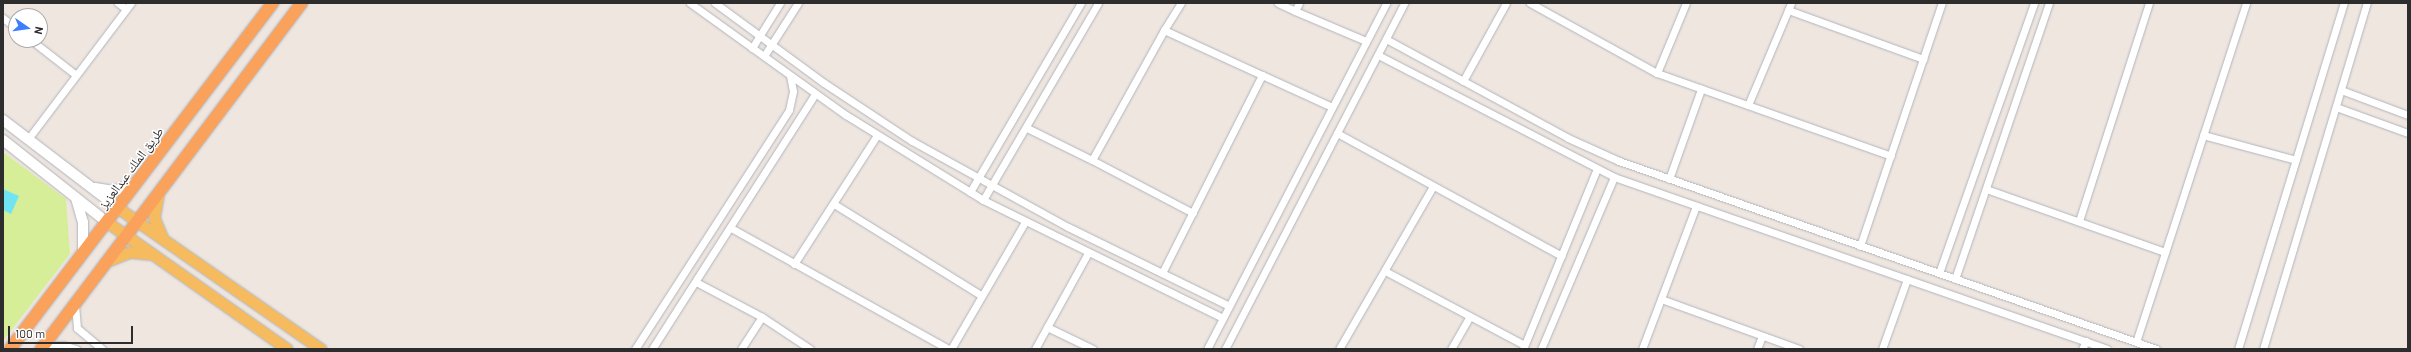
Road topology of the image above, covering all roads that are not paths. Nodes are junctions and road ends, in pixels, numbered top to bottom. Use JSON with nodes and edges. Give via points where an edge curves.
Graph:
{"nodes":[{"id":1,"x":118,"y":3,"type":"edge"},
{"id":2,"x":131,"y":3,"type":"edge"},
{"id":3,"x":302,"y":3,"type":"edge"},
{"id":4,"x":690,"y":3,"type":"edge"},
{"id":5,"x":715,"y":3,"type":"edge"},
{"id":6,"x":780,"y":3,"type":"edge"},
{"id":7,"x":798,"y":3,"type":"edge"},
{"id":8,"x":1082,"y":3,"type":"edge"},
{"id":9,"x":1098,"y":3,"type":"edge"},
{"id":10,"x":1181,"y":3,"type":"edge"},
{"id":11,"x":1278,"y":3,"type":"edge"},
{"id":12,"x":1300,"y":3,"type":"edge"},
{"id":13,"x":1386,"y":3,"type":"edge"},
{"id":14,"x":1404,"y":3,"type":"edge"},
{"id":15,"x":1506,"y":3,"type":"edge"},
{"id":16,"x":1530,"y":3,"type":"edge"},
{"id":17,"x":1686,"y":3,"type":"edge"},
{"id":18,"x":1942,"y":3,"type":"edge"},
{"id":19,"x":2034,"y":3,"type":"edge"},
{"id":20,"x":2049,"y":3,"type":"edge"},
{"id":21,"x":2149,"y":3,"type":"edge"},
{"id":22,"x":2245,"y":3,"type":"edge"},
{"id":23,"x":2344,"y":3,"type":"edge"},
{"id":24,"x":2367,"y":3,"type":"edge"},
{"id":25,"x":270,"y":4,"type":"edge"},
{"id":26,"x":1789,"y":6,"type":"edge"},
{"id":27,"x":126,"y":9,"type":"junction"},
{"id":28,"x":1295,"y":11,"type":"junction"},
{"id":29,"x":1164,"y":30,"type":"junction"},
{"id":30,"x":759,"y":36,"type":"junction"},
{"id":31,"x":1386,"y":39,"type":"junction"},
{"id":32,"x":1366,"y":41,"type":"junction"},
{"id":33,"x":771,"y":45,"type":"junction"},
{"id":34,"x":41,"y":48,"type":"edge"},
{"id":35,"x":752,"y":48,"type":"junction"},
{"id":36,"x":1378,"y":55,"type":"junction"},
{"id":37,"x":764,"y":56,"type":"junction"},
{"id":38,"x":1923,"y":59,"type":"junction"},
{"id":39,"x":1657,"y":73,"type":"junction"},
{"id":40,"x":76,"y":75,"type":"junction"},
{"id":41,"x":1262,"y":75,"type":"junction"},
{"id":42,"x":790,"y":76,"type":"junction"},
{"id":43,"x":1463,"y":81,"type":"junction"},
{"id":44,"x":1701,"y":88,"type":"junction"},
{"id":45,"x":2341,"y":90,"type":"junction"},
{"id":46,"x":815,"y":94,"type":"junction"},
{"id":47,"x":1748,"y":105,"type":"junction"},
{"id":48,"x":1332,"y":106,"type":"junction"},
{"id":49,"x":2336,"y":107,"type":"junction"},
{"id":50,"x":2408,"y":115,"type":"edge"},
{"id":51,"x":3,"y":120,"type":"edge"},
{"id":52,"x":1027,"y":128,"type":"junction"},
{"id":53,"x":1337,"y":133,"type":"junction"},
{"id":54,"x":2408,"y":133,"type":"edge"},
{"id":55,"x":877,"y":135,"type":"junction"},
{"id":56,"x":2203,"y":135,"type":"junction"},
{"id":57,"x":28,"y":139,"type":"junction"},
{"id":58,"x":3,"y":140,"type":"edge"},
{"id":59,"x":1891,"y":156,"type":"junction"},
{"id":60,"x":1092,"y":160,"type":"junction"},
{"id":61,"x":2296,"y":160,"type":"junction"},
{"id":62,"x":1597,"y":169,"type":"junction"},
{"id":63,"x":1614,"y":177,"type":"junction"},
{"id":64,"x":977,"y":179,"type":"junction"},
{"id":65,"x":1669,"y":179,"type":"junction"},
{"id":66,"x":137,"y":182,"type":"junction"},
{"id":67,"x":991,"y":186,"type":"junction"},
{"id":68,"x":1433,"y":186,"type":"junction"},
{"id":69,"x":91,"y":187,"type":"junction"},
{"id":70,"x":1986,"y":188,"type":"junction"},
{"id":71,"x":160,"y":190,"type":"junction"},
{"id":72,"x":970,"y":192,"type":"junction"},
{"id":73,"x":76,"y":196,"type":"junction"},
{"id":74,"x":983,"y":200,"type":"junction"},
{"id":75,"x":834,"y":204,"type":"junction"},
{"id":76,"x":1696,"y":206,"type":"junction"},
{"id":77,"x":118,"y":208,"type":"junction"},
{"id":78,"x":1193,"y":213,"type":"junction"},
{"id":79,"x":136,"y":221,"type":"junction"},
{"id":80,"x":2079,"y":221,"type":"junction"},
{"id":81,"x":107,"y":222,"type":"junction"},
{"id":82,"x":1025,"y":222,"type":"junction"},
{"id":83,"x":731,"y":228,"type":"junction"},
{"id":84,"x":126,"y":234,"type":"junction"},
{"id":85,"x":165,"y":241,"type":"junction"},
{"id":86,"x":1860,"y":246,"type":"junction"},
{"id":87,"x":2165,"y":252,"type":"junction"},
{"id":88,"x":83,"y":253,"type":"junction"},
{"id":89,"x":1088,"y":253,"type":"junction"},
{"id":90,"x":155,"y":256,"type":"junction"},
{"id":91,"x":1562,"y":256,"type":"junction"},
{"id":92,"x":105,"y":262,"type":"junction"},
{"id":93,"x":794,"y":264,"type":"junction"},
{"id":94,"x":1385,"y":272,"type":"junction"},
{"id":95,"x":1162,"y":273,"type":"junction"},
{"id":96,"x":1939,"y":273,"type":"junction"},
{"id":97,"x":1907,"y":279,"type":"junction"},
{"id":98,"x":1955,"y":279,"type":"junction"},
{"id":99,"x":696,"y":282,"type":"junction"},
{"id":100,"x":981,"y":295,"type":"junction"},
{"id":101,"x":1661,"y":298,"type":"junction"},
{"id":102,"x":75,"y":302,"type":"junction"},
{"id":103,"x":1229,"y":306,"type":"junction"},
{"id":104,"x":762,"y":317,"type":"junction"},
{"id":105,"x":1223,"y":318,"type":"junction"},
{"id":106,"x":1469,"y":318,"type":"junction"},
{"id":107,"x":1047,"y":327,"type":"junction"},
{"id":108,"x":1762,"y":336,"type":"junction"},
{"id":109,"x":2086,"y":342,"type":"junction"},
{"id":110,"x":2136,"y":342,"type":"junction"},
{"id":111,"x":1523,"y":347,"type":"edge"},
{"id":112,"x":41,"y":348,"type":"edge"},
{"id":113,"x":10,"y":349,"type":"edge"},
{"id":114,"x":76,"y":349,"type":"edge"},
{"id":115,"x":102,"y":349,"type":"edge"},
{"id":116,"x":287,"y":349,"type":"edge"},
{"id":117,"x":321,"y":349,"type":"edge"},
{"id":118,"x":635,"y":349,"type":"edge"},
{"id":119,"x":652,"y":349,"type":"edge"},
{"id":120,"x":741,"y":349,"type":"edge"},
{"id":121,"x":810,"y":349,"type":"edge"},
{"id":122,"x":950,"y":349,"type":"edge"},
{"id":123,"x":1035,"y":349,"type":"edge"},
{"id":124,"x":1093,"y":349,"type":"edge"},
{"id":125,"x":1207,"y":349,"type":"edge"},
{"id":126,"x":1225,"y":349,"type":"edge"},
{"id":127,"x":1339,"y":349,"type":"edge"},
{"id":128,"x":1451,"y":349,"type":"edge"},
{"id":129,"x":1541,"y":349,"type":"edge"},
{"id":130,"x":1642,"y":349,"type":"edge"},
{"id":131,"x":1757,"y":349,"type":"edge"},
{"id":132,"x":1799,"y":349,"type":"edge"},
{"id":133,"x":1882,"y":349,"type":"edge"},
{"id":134,"x":2082,"y":349,"type":"edge"},
{"id":135,"x":2107,"y":349,"type":"edge"},
{"id":136,"x":2156,"y":349,"type":"edge"},
{"id":137,"x":2238,"y":349,"type":"edge"},
{"id":138,"x":2263,"y":349,"type":"edge"}],
"edges":[{"from":1,"to":27,"type":"street"},
{"from":2,"to":27,"type":"street"},
{"from":3,"to":71,"type":"highway"},
{"from":4,"to":35,"type":"street"},
{"from":5,"to":30,"type":"street"},
{"from":6,"to":30,"type":"street"},
{"from":7,"to":33,"type":"street"},
{"from":8,"to":64,"type":"street"},
{"from":9,"to":52,"type":"street"},
{"from":10,"to":29,"type":"street"},
{"from":11,"to":28,"type":"street"},
{"from":12,"to":28,"type":"street"},
{"from":13,"to":32,"type":"street"},
{"from":14,"to":31,"type":"street"},
{"from":15,"to":43,"type":"street"},
{"from":16,"to":39,"type":"street"},
{"from":17,"to":39,"type":"street"},
{"from":18,"to":38,"type":"street"},
{"from":19,"to":96,"type":"street"},
{"from":20,"to":70,"type":"street"},
{"from":21,"to":80,"type":"street"},
{"from":22,"to":56,"type":"street"},
{"from":23,"to":61,"type":"street"},
{"from":24,"to":45,"type":"street"},
{"from":25,"to":66,"type":"highway","name":"طريق الملك عبدالعزيز"},
{"from":26,"to":38,"type":"street"},
{"from":26,"to":47,"type":"street"},
{"from":27,"to":40,"type":"street"},
{"from":28,"to":32,"type":"street"},
{"from":29,"to":41,"type":"street"},
{"from":29,"to":60,"type":"street"},
{"from":30,"to":33,"type":"street"},
{"from":30,"to":35,"type":"street"},
{"from":31,"to":36,"type":"street"},
{"from":31,"to":43,"type":"street"},
{"from":32,"to":48,"type":"street"},
{"from":33,"to":37,"type":"street"},
{"from":33,"to":64,"type":"street","via":[[870,115]]},
{"from":34,"to":40,"type":"street"},
{"from":35,"to":37,"type":"street"},
{"from":36,"to":53,"type":"street"},
{"from":36,"to":62,"type":"street"},
{"from":37,"to":42,"type":"street"},
{"from":38,"to":59,"type":"street"},
{"from":39,"to":44,"type":"street"},
{"from":40,"to":57,"type":"street"},
{"from":41,"to":48,"type":"street"},
{"from":41,"to":78,"type":"street"},
{"from":42,"to":46,"type":"street"},
{"from":42,"to":118,"type":"street","via":[[793,91],[789,110]]},
{"from":43,"to":65,"type":"street","via":[[1568,138]]},
{"from":44,"to":47,"type":"street"},
{"from":44,"to":65,"type":"street"},
{"from":45,"to":49,"type":"street"},
{"from":45,"to":50,"type":"street"},
{"from":46,"to":55,"type":"street"},
{"from":46,"to":83,"type":"street"},
{"from":47,"to":59,"type":"street"},
{"from":48,"to":103,"type":"street"},
{"from":49,"to":54,"type":"street"},
{"from":49,"to":138,"type":"street"},
{"from":51,"to":57,"type":"main road"},
{"from":52,"to":60,"type":"street"},
{"from":52,"to":67,"type":"street"},
{"from":53,"to":68,"type":"street"},
{"from":53,"to":126,"type":"street"},
{"from":55,"to":72,"type":"street"},
{"from":55,"to":75,"type":"street"},
{"from":56,"to":61,"type":"street"},
{"from":56,"to":87,"type":"street"},
{"from":57,"to":69,"type":"main road"},
{"from":58,"to":73,"type":"main road"},
{"from":59,"to":86,"type":"street"},
{"from":60,"to":78,"type":"street"},
{"from":61,"to":137,"type":"street"},
{"from":62,"to":63,"type":"street"},
{"from":62,"to":91,"type":"street"},
{"from":63,"to":76,"type":"street"},
{"from":63,"to":129,"type":"street"},
{"from":64,"to":67,"type":"street"},
{"from":64,"to":72,"type":"street"},
{"from":65,"to":86,"type":"street"},
{"from":66,"to":69,"type":"main road","via":[[114,191]]},
{"from":66,"to":77,"type":"highway","name":"طريق الملك عبدالعزيز"},
{"from":67,"to":74,"type":"street"},
{"from":67,"to":95,"type":"street"},
{"from":68,"to":91,"type":"street"},
{"from":68,"to":94,"type":"street"},
{"from":69,"to":77,"type":"main road"},
{"from":70,"to":80,"type":"street"},
{"from":70,"to":98,"type":"street"},
{"from":71,"to":79,"type":"highway"},
{"from":71,"to":85,"type":"main road","via":[[154,218],[156,229]]},
{"from":72,"to":74,"type":"street"},
{"from":73,"to":81,"type":"main road"},
{"from":73,"to":88,"type":"main road","via":[[83,222]]},
{"from":74,"to":82,"type":"street"},
{"from":75,"to":93,"type":"street"},
{"from":75,"to":100,"type":"street"},
{"from":76,"to":97,"type":"street"},
{"from":76,"to":101,"type":"street"},
{"from":77,"to":79,"type":"main road"},
{"from":77,"to":81,"type":"highway","name":"طريق الملك عبدالعزيز"},
{"from":78,"to":95,"type":"street"},
{"from":79,"to":84,"type":"highway"},
{"from":79,"to":85,"type":"main road"},
{"from":80,"to":87,"type":"street"},
{"from":81,"to":84,"type":"main road"},
{"from":81,"to":88,"type":"highway","name":"طريق الملك عبدالعزيز"},
{"from":82,"to":89,"type":"street"},
{"from":82,"to":100,"type":"street"},
{"from":83,"to":93,"type":"street"},
{"from":83,"to":99,"type":"street"},
{"from":84,"to":90,"type":"main road"},
{"from":84,"to":92,"type":"highway"},
{"from":85,"to":117,"type":"main road"},
{"from":86,"to":96,"type":"street"},
{"from":87,"to":110,"type":"street"},
{"from":88,"to":113,"type":"highway","name":"طريق الملك عبدالعزيز"},
{"from":89,"to":105,"type":"street"},
{"from":89,"to":107,"type":"street"},
{"from":90,"to":92,"type":"main road","via":[[130,252]]},
{"from":90,"to":116,"type":"main road"},
{"from":91,"to":111,"type":"street"},
{"from":92,"to":102,"type":"highway"},
{"from":93,"to":122,"type":"street"},
{"from":94,"to":106,"type":"street"},
{"from":94,"to":127,"type":"street"},
{"from":95,"to":103,"type":"street"},
{"from":96,"to":98,"type":"street"},
{"from":97,"to":109,"type":"street"},
{"from":97,"to":133,"type":"street"},
{"from":98,"to":110,"type":"street"},
{"from":99,"to":104,"type":"street"},
{"from":99,"to":119,"type":"street"},
{"from":100,"to":122,"type":"street"},
{"from":101,"to":108,"type":"street"},
{"from":101,"to":130,"type":"street"},
{"from":102,"to":112,"type":"highway"},
{"from":102,"to":115,"type":"street","via":[[77,328]]},
{"from":103,"to":105,"type":"street"},
{"from":104,"to":120,"type":"street"},
{"from":104,"to":121,"type":"street"},
{"from":105,"to":125,"type":"street"},
{"from":106,"to":111,"type":"street"},
{"from":106,"to":128,"type":"street"},
{"from":107,"to":123,"type":"street"},
{"from":107,"to":124,"type":"street"},
{"from":108,"to":131,"type":"street"},
{"from":108,"to":132,"type":"street"},
{"from":109,"to":134,"type":"street"},
{"from":109,"to":135,"type":"street"},
{"from":110,"to":136,"type":"street"},
{"from":112,"to":114,"type":"street","via":[[64,345]]}]}
